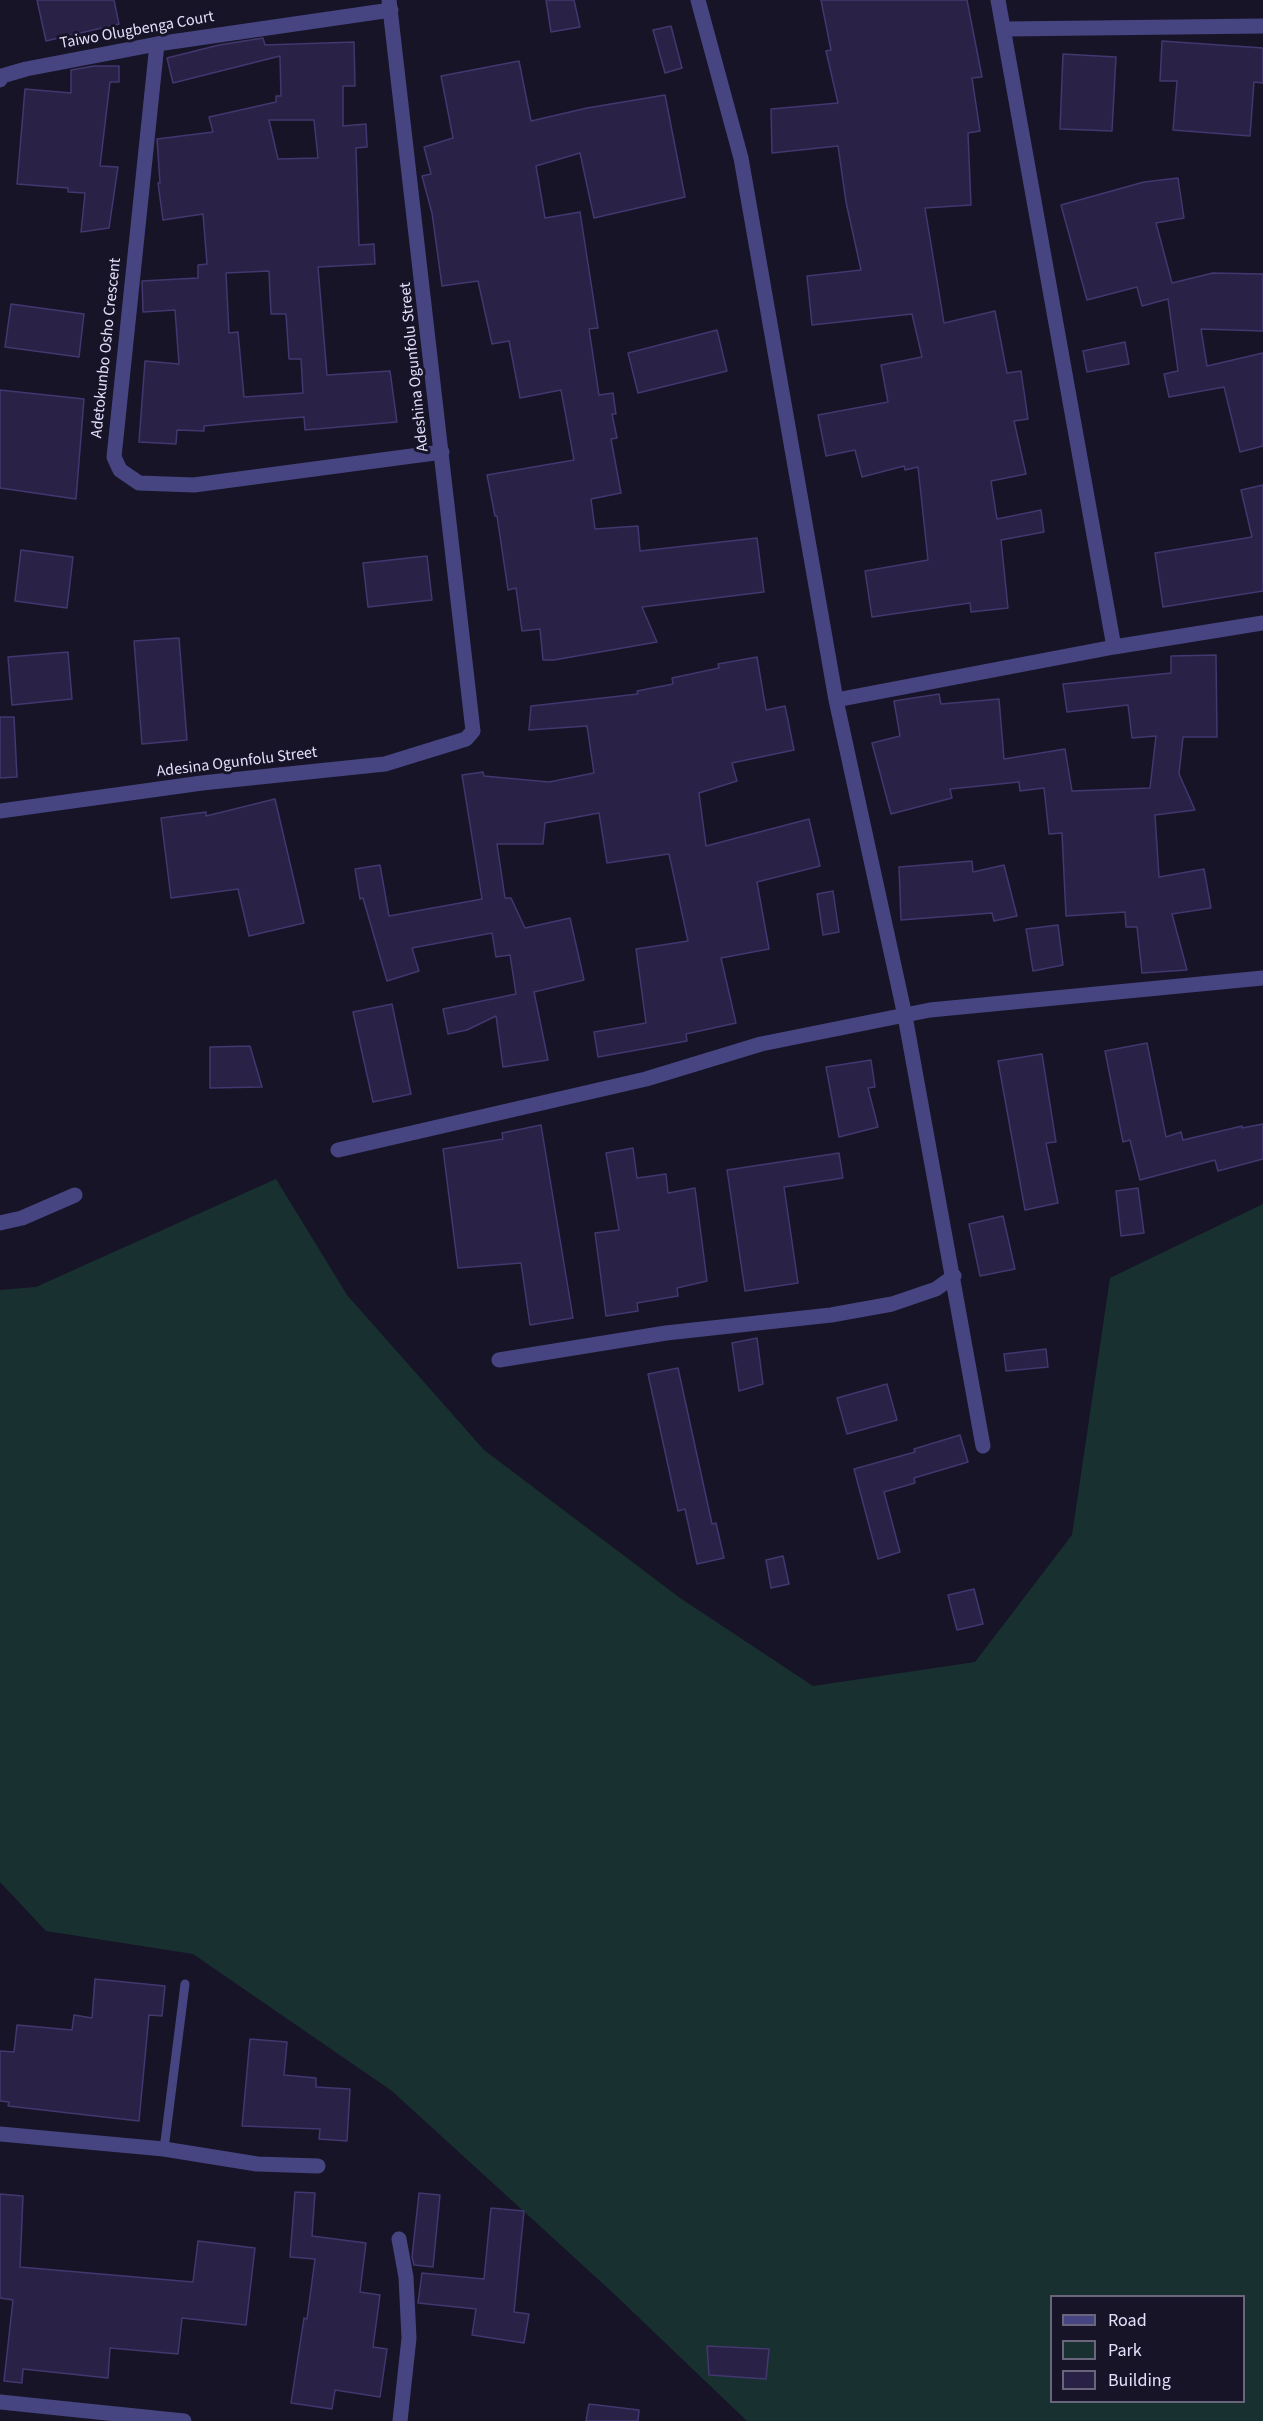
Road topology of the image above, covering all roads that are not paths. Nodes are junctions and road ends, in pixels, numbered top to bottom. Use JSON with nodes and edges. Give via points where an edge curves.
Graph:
{"nodes":[{"id":1,"x":698,"y":0,"type":"edge"},
{"id":2,"x":998,"y":0,"type":"edge"},
{"id":3,"x":390,"y":5,"type":"edge"},
{"id":4,"x":1263,"y":26,"type":"edge"},
{"id":5,"x":1005,"y":29,"type":"junction"},
{"id":6,"x":157,"y":44,"type":"junction"},
{"id":7,"x":0,"y":80,"type":"edge"},
{"id":8,"x":442,"y":452,"type":"junction"},
{"id":9,"x":1263,"y":623,"type":"edge"},
{"id":10,"x":1114,"y":647,"type":"junction"},
{"id":11,"x":836,"y":700,"type":"junction"},
{"id":12,"x":473,"y":731,"type":"joint"},
{"id":13,"x":0,"y":811,"type":"edge"},
{"id":14,"x":1263,"y":978,"type":"edge"},
{"id":15,"x":905,"y":1016,"type":"junction"},
{"id":16,"x":338,"y":1150,"type":"dead end"},
{"id":17,"x":75,"y":1196,"type":"dead end"},
{"id":18,"x":0,"y":1223,"type":"edge"},
{"id":19,"x":954,"y":1276,"type":"junction"},
{"id":20,"x":499,"y":1360,"type":"dead end"},
{"id":21,"x":983,"y":1446,"type":"dead end"},
{"id":22,"x":185,"y":1984,"type":"dead end"},
{"id":23,"x":0,"y":2134,"type":"edge"},
{"id":24,"x":164,"y":2149,"type":"junction"},
{"id":25,"x":318,"y":2166,"type":"dead end"},
{"id":26,"x":399,"y":2239,"type":"dead end"},
{"id":27,"x":0,"y":2402,"type":"edge"},
{"id":28,"x":184,"y":2421,"type":"edge"},
{"id":29,"x":400,"y":2421,"type":"edge"}],
"edges":[{"from":1,"to":11,"type":"street","via":[[741,158]]},
{"from":2,"to":5,"type":"street"},
{"from":3,"to":6,"type":"street","name":"Taiwo Olugbenga Court"},
{"from":3,"to":8,"type":"street","name":"Adeshina Ogunfolu Street"},
{"from":4,"to":5,"type":"street"},
{"from":5,"to":10,"type":"street"},
{"from":6,"to":7,"type":"street","name":"Taiwo Olugbenga Court","via":[[26,69]]},
{"from":6,"to":8,"type":"street","name":"Adetokunbo Osho Crescent","via":[[114,457],[120,470],[139,483],[194,485]]},
{"from":8,"to":12,"type":"street","name":"Adeshina Ogunfolu Street"},
{"from":9,"to":10,"type":"street"},
{"from":10,"to":11,"type":"street"},
{"from":11,"to":15,"type":"street"},
{"from":12,"to":13,"type":"street","name":"Adesina Ogunfolu Street","via":[[466,739],[385,764],[202,783]]},
{"from":14,"to":15,"type":"street","via":[[987,1004]]},
{"from":15,"to":16,"type":"street","via":[[761,1044],[646,1079]]},
{"from":15,"to":19,"type":"street"},
{"from":17,"to":18,"type":"street"},
{"from":19,"to":20,"type":"street","via":[[936,1289],[892,1304],[831,1315],[666,1333]]},
{"from":19,"to":21,"type":"street"},
{"from":22,"to":24,"type":"lane"},
{"from":23,"to":24,"type":"street"},
{"from":24,"to":25,"type":"street","via":[[220,2160]]},
{"from":26,"to":29,"type":"street","via":[[406,2277],[409,2338]]},
{"from":27,"to":28,"type":"street"}]}
